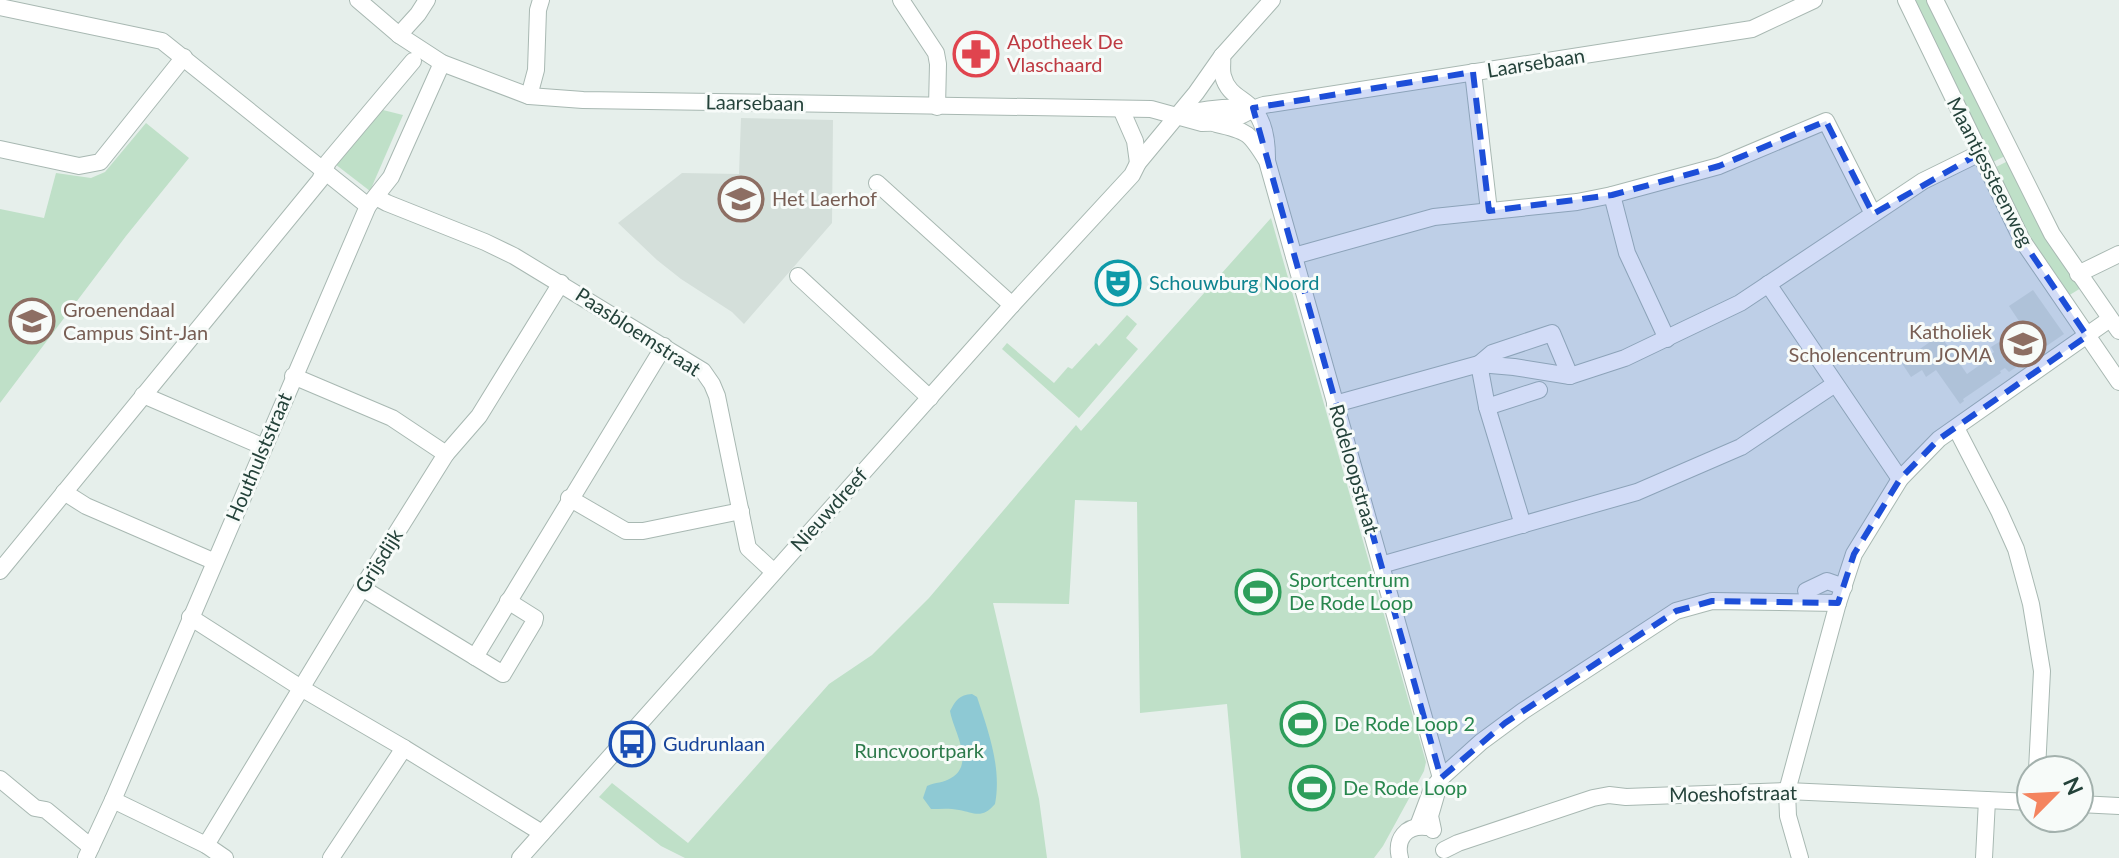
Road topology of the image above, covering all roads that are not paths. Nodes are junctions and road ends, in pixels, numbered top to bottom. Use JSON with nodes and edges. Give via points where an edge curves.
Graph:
{"nodes":[{"id":1,"x":358,"y":0,"type":"edge"},
{"id":2,"x":427,"y":0,"type":"edge"},
{"id":3,"x":541,"y":0,"type":"edge"},
{"id":4,"x":901,"y":0,"type":"edge"},
{"id":5,"x":1814,"y":0,"type":"edge"},
{"id":6,"x":1906,"y":0,"type":"edge"},
{"id":7,"x":1935,"y":0,"type":"edge"},
{"id":8,"x":1265,"y":2,"type":"edge"},
{"id":9,"x":0,"y":7,"type":"edge"},
{"id":10,"x":399,"y":35,"type":"junction"},
{"id":11,"x":1222,"y":56,"type":"junction"},
{"id":12,"x":184,"y":57,"type":"junction"},
{"id":13,"x":413,"y":61,"type":"dead end"},
{"id":14,"x":442,"y":63,"type":"junction"},
{"id":15,"x":1473,"y":72,"type":"junction"},
{"id":16,"x":529,"y":96,"type":"junction"},
{"id":17,"x":937,"y":107,"type":"junction"},
{"id":18,"x":1253,"y":108,"type":"junction"},
{"id":19,"x":1121,"y":109,"type":"junction"},
{"id":20,"x":1177,"y":116,"type":"junction"},
{"id":21,"x":1210,"y":123,"type":"junction"},
{"id":22,"x":1253,"y":138,"type":"junction"},
{"id":23,"x":0,"y":149,"type":"edge"},
{"id":24,"x":1980,"y":153,"type":"junction"},
{"id":25,"x":1267,"y":161,"type":"junction"},
{"id":26,"x":1138,"y":163,"type":"junction"},
{"id":27,"x":324,"y":172,"type":"junction"},
{"id":28,"x":877,"y":183,"type":"dead end"},
{"id":29,"x":1612,"y":195,"type":"junction"},
{"id":30,"x":372,"y":201,"type":"junction"},
{"id":31,"x":1489,"y":211,"type":"junction"},
{"id":32,"x":1873,"y":214,"type":"junction"},
{"id":33,"x":2119,"y":254,"type":"edge"},
{"id":34,"x":1294,"y":256,"type":"junction"},
{"id":35,"x":2078,"y":274,"type":"junction"},
{"id":36,"x":798,"y":276,"type":"dead end"},
{"id":37,"x":561,"y":283,"type":"junction"},
{"id":38,"x":1768,"y":284,"type":"junction"},
{"id":39,"x":1012,"y":305,"type":"junction"},
{"id":40,"x":2115,"y":325,"type":"edge"},
{"id":41,"x":2087,"y":336,"type":"junction"},
{"id":42,"x":1667,"y":339,"type":"junction"},
{"id":43,"x":664,"y":346,"type":"junction"},
{"id":44,"x":1479,"y":364,"type":"junction"},
{"id":45,"x":293,"y":376,"type":"junction"},
{"id":46,"x":1570,"y":376,"type":"junction"},
{"id":47,"x":2119,"y":382,"type":"edge"},
{"id":48,"x":1835,"y":384,"type":"junction"},
{"id":49,"x":1539,"y":390,"type":"dead end"},
{"id":50,"x":143,"y":395,"type":"junction"},
{"id":51,"x":930,"y":398,"type":"junction"},
{"id":52,"x":1335,"y":404,"type":"junction"},
{"id":53,"x":1487,"y":407,"type":"junction"},
{"id":54,"x":1956,"y":428,"type":"junction"},
{"id":55,"x":264,"y":447,"type":"junction"},
{"id":56,"x":446,"y":454,"type":"junction"},
{"id":57,"x":1900,"y":479,"type":"junction"},
{"id":58,"x":64,"y":492,"type":"junction"},
{"id":59,"x":569,"y":498,"type":"junction"},
{"id":60,"x":741,"y":511,"type":"junction"},
{"id":61,"x":1523,"y":525,"type":"junction"},
{"id":62,"x":213,"y":561,"type":"junction"},
{"id":63,"x":1381,"y":565,"type":"junction"},
{"id":64,"x":0,"y":571,"type":"edge"},
{"id":65,"x":774,"y":572,"type":"junction"},
{"id":66,"x":362,"y":588,"type":"junction"},
{"id":67,"x":1806,"y":591,"type":"dead end"},
{"id":68,"x":1841,"y":595,"type":"junction"},
{"id":69,"x":508,"y":601,"type":"junction"},
{"id":70,"x":190,"y":617,"type":"junction"},
{"id":71,"x":475,"y":657,"type":"junction"},
{"id":72,"x":301,"y":688,"type":"junction"},
{"id":73,"x":404,"y":748,"type":"junction"},
{"id":74,"x":2038,"y":754,"type":"edge"},
{"id":75,"x":1441,"y":778,"type":"junction"},
{"id":76,"x":0,"y":779,"type":"edge"},
{"id":77,"x":1787,"y":791,"type":"junction"},
{"id":78,"x":113,"y":800,"type":"junction"},
{"id":79,"x":1987,"y":800,"type":"junction"},
{"id":80,"x":2015,"y":801,"type":"edge"},
{"id":81,"x":2095,"y":805,"type":"edge"},
{"id":82,"x":2119,"y":806,"type":"edge"},
{"id":83,"x":1425,"y":828,"type":"junction"},
{"id":84,"x":542,"y":833,"type":"junction"},
{"id":85,"x":88,"y":853,"type":"edge"},
{"id":86,"x":216,"y":853,"type":"edge"},
{"id":87,"x":1443,"y":854,"type":"edge"},
{"id":88,"x":331,"y":858,"type":"edge"},
{"id":89,"x":520,"y":858,"type":"edge"},
{"id":90,"x":1400,"y":858,"type":"edge"},
{"id":91,"x":1800,"y":858,"type":"edge"},
{"id":92,"x":1984,"y":858,"type":"edge"}],
"edges":[{"from":1,"to":10,"type":"street","name":"Laarsebaan"},
{"from":2,"to":10,"type":"street"},
{"from":3,"to":16,"type":"street"},
{"from":4,"to":17,"type":"street","via":[[936,53]]},
{"from":5,"to":15,"type":"street","name":"Laarsebaan","via":[[1752,29]]},
{"from":6,"to":24,"type":"street","name":"Maantjessteenweg"},
{"from":7,"to":35,"type":"street","name":"Maantjessteenweg","via":[[2052,234]]},
{"from":8,"to":11,"type":"street","name":"Nieuwdreef"},
{"from":9,"to":12,"type":"street","name":"Paasbloemstraat","via":[[162,41]]},
{"from":10,"to":14,"type":"street","name":"Laarsebaan"},
{"from":11,"to":18,"type":"street","via":[[1223,76],[1234,96]]},
{"from":11,"to":20,"type":"street","name":"Nieuwdreef"},
{"from":12,"to":23,"type":"street","via":[[100,162],[79,166]]},
{"from":12,"to":27,"type":"street","name":"Paasbloemstraat"},
{"from":13,"to":27,"type":"street"},
{"from":14,"to":16,"type":"street","name":"Laarsebaan"},
{"from":14,"to":30,"type":"street","name":"Houthulststraat","via":[[391,177]]},
{"from":15,"to":18,"type":"street","name":"Laarsebaan"},
{"from":15,"to":31,"type":"street"},
{"from":16,"to":17,"type":"street","name":"Laarsebaan"},
{"from":17,"to":19,"type":"street","name":"Laarsebaan"},
{"from":18,"to":20,"type":"street","name":"Laarsebaan","via":[[1203,109]]},
{"from":18,"to":21,"type":"street","name":"Laarsebaan","via":[[1237,118]]},
{"from":18,"to":22,"type":"street"},
{"from":18,"to":25,"type":"street","name":"Rodeloopstraat","via":[[1262,124]]},
{"from":19,"to":20,"type":"street","name":"Laarsebaan"},
{"from":19,"to":26,"type":"street"},
{"from":20,"to":21,"type":"street","name":"Laarsebaan"},
{"from":20,"to":26,"type":"street","name":"Nieuwdreef"},
{"from":21,"to":22,"type":"street"},
{"from":22,"to":25,"type":"street","name":"Rodeloopstraat"},
{"from":24,"to":32,"type":"street"},
{"from":24,"to":41,"type":"street","name":"Maantjessteenweg","via":[[2022,240]]},
{"from":25,"to":34,"type":"street","name":"Rodeloopstraat"},
{"from":26,"to":39,"type":"street","name":"Nieuwdreef"},
{"from":27,"to":30,"type":"street","name":"Paasbloemstraat"},
{"from":27,"to":50,"type":"street"},
{"from":28,"to":39,"type":"street"},
{"from":29,"to":31,"type":"street"},
{"from":29,"to":32,"type":"street","via":[[1719,166],[1826,121]]},
{"from":29,"to":42,"type":"street","via":[[1627,253]]},
{"from":30,"to":37,"type":"street","name":"Paasbloemstraat","via":[[485,242]]},
{"from":30,"to":45,"type":"street","name":"Houthulststraat"},
{"from":31,"to":34,"type":"street","via":[[1434,217]]},
{"from":32,"to":38,"type":"street"},
{"from":33,"to":35,"type":"street"},
{"from":34,"to":52,"type":"street","name":"Rodeloopstraat"},
{"from":35,"to":40,"type":"street","name":"Maantjessteenweg"},
{"from":36,"to":51,"type":"street"},
{"from":37,"to":43,"type":"street","name":"Paasbloemstraat"},
{"from":37,"to":56,"type":"street","name":"Grijsdijk","via":[[479,416]]},
{"from":38,"to":42,"type":"street"},
{"from":38,"to":48,"type":"street"},
{"from":39,"to":51,"type":"street","name":"Nieuwdreef"},
{"from":40,"to":41,"type":"street","name":"Maantjessteenweg"},
{"from":41,"to":47,"type":"street","name":"Maantjessteenweg"},
{"from":41,"to":54,"type":"street"},
{"from":42,"to":46,"type":"street"},
{"from":43,"to":59,"type":"street"},
{"from":43,"to":60,"type":"street","name":"Paasbloemstraat","via":[[703,371],[712,384]]},
{"from":44,"to":46,"type":"street"},
{"from":44,"to":46,"type":"street","via":[[1492,353],[1552,333]]},
{"from":44,"to":52,"type":"street"},
{"from":44,"to":53,"type":"street"},
{"from":45,"to":55,"type":"street","name":"Houthulststraat"},
{"from":45,"to":56,"type":"street","via":[[392,418]]},
{"from":48,"to":57,"type":"street"},
{"from":48,"to":61,"type":"street","via":[[1741,447],[1637,492]]},
{"from":49,"to":53,"type":"street"},
{"from":50,"to":55,"type":"street"},
{"from":50,"to":58,"type":"street"},
{"from":51,"to":65,"type":"street","name":"Nieuwdreef"},
{"from":52,"to":63,"type":"street","name":"Rodeloopstraat"},
{"from":53,"to":61,"type":"street"},
{"from":54,"to":57,"type":"street"},
{"from":54,"to":74,"type":"street","via":[[2016,549],[2031,604],[2042,671]]},
{"from":55,"to":62,"type":"street","name":"Houthulststraat"},
{"from":56,"to":66,"type":"street","name":"Grijsdijk"},
{"from":57,"to":68,"type":"street","via":[[1854,554]]},
{"from":58,"to":62,"type":"street"},
{"from":58,"to":64,"type":"street"},
{"from":59,"to":60,"type":"street","via":[[629,531]]},
{"from":59,"to":69,"type":"street"},
{"from":60,"to":65,"type":"street","name":"Paasbloemstraat","via":[[748,548]]},
{"from":61,"to":63,"type":"street"},
{"from":62,"to":70,"type":"street","name":"Houthulststraat"},
{"from":63,"to":75,"type":"street","name":"Rodeloopstraat"},
{"from":65,"to":84,"type":"street","name":"Nieuwdreef"},
{"from":66,"to":71,"type":"street"},
{"from":66,"to":72,"type":"street","name":"Grijsdijk"},
{"from":67,"to":68,"type":"street","via":[[1827,581]]},
{"from":68,"to":75,"type":"street","via":[[1712,601],[1676,611],[1505,723]]},
{"from":68,"to":77,"type":"street"},
{"from":69,"to":71,"type":"street"},
{"from":69,"to":71,"type":"street","via":[[534,622],[503,674]]},
{"from":70,"to":72,"type":"street"},
{"from":70,"to":78,"type":"street","name":"Houthulststraat"},
{"from":72,"to":73,"type":"street"},
{"from":72,"to":86,"type":"street","name":"Grijsdijk"},
{"from":73,"to":84,"type":"street"},
{"from":73,"to":88,"type":"street"},
{"from":75,"to":83,"type":"street","via":[[1432,789]]},
{"from":76,"to":85,"type":"street","via":[[35,808],[46,810]]},
{"from":77,"to":79,"type":"street","name":"Moeshofstraat"},
{"from":77,"to":87,"type":"street","name":"Moeshofstraat","via":[[1609,795],[1458,843]]},
{"from":77,"to":91,"type":"street"},
{"from":78,"to":85,"type":"street","name":"Houthulststraat"},
{"from":78,"to":86,"type":"street"},
{"from":79,"to":80,"type":"street","name":"Moeshofstraat"},
{"from":79,"to":92,"type":"street"},
{"from":81,"to":82,"type":"street"},
{"from":83,"to":87,"type":"street","via":[[1443,842]]},
{"from":83,"to":90,"type":"street","via":[[1401,837]]},
{"from":84,"to":89,"type":"street","name":"Nieuwdreef"}]}
